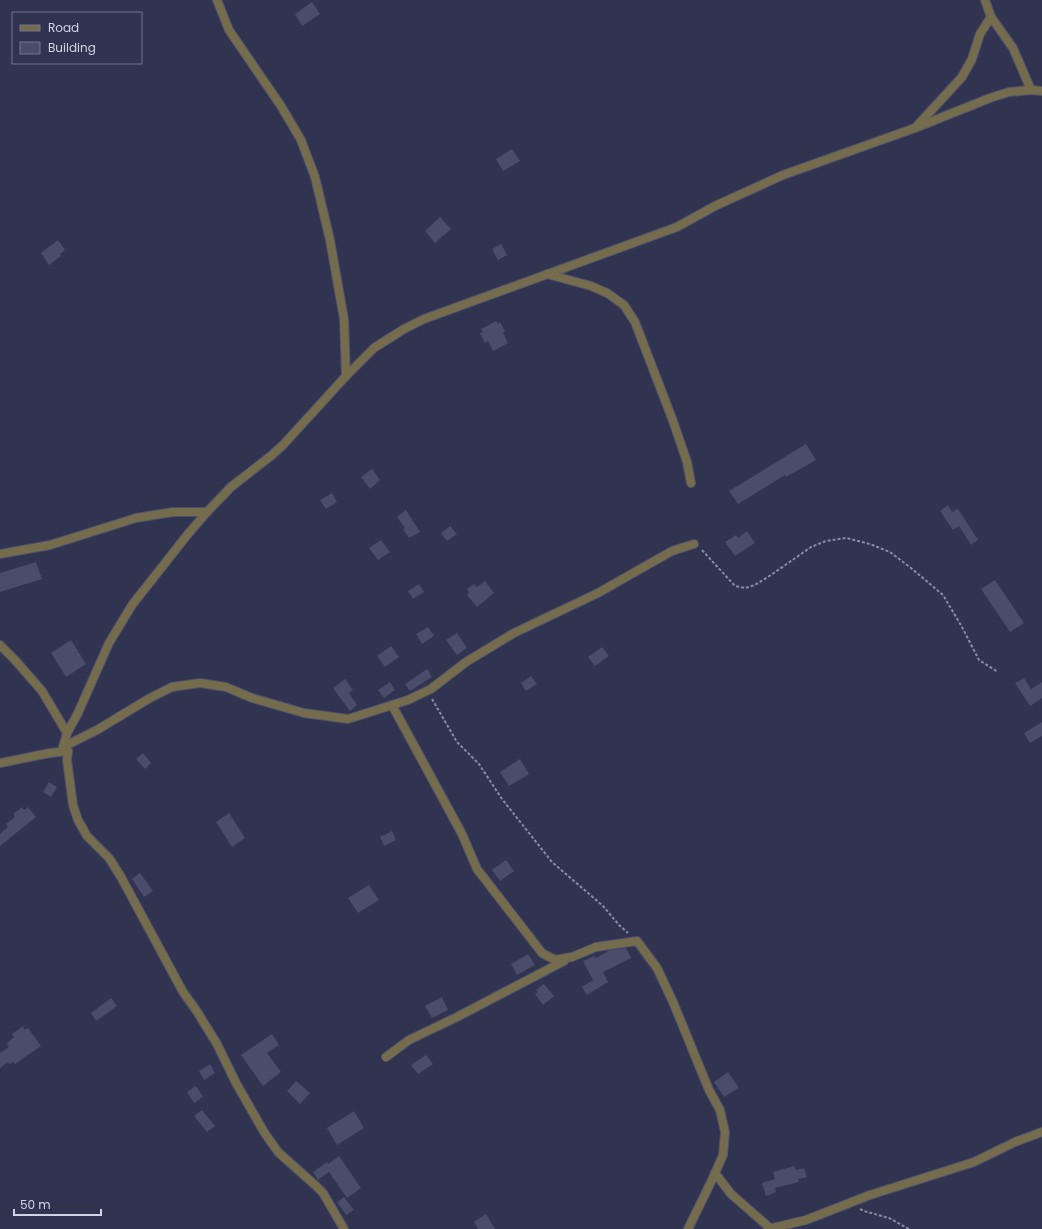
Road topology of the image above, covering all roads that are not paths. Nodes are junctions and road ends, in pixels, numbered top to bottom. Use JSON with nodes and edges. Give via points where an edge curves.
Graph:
{"nodes":[{"id":1,"x":217,"y":0,"type":"edge"},
{"id":2,"x":985,"y":0,"type":"edge"},
{"id":3,"x":991,"y":17,"type":"junction"},
{"id":4,"x":1031,"y":90,"type":"junction"},
{"id":5,"x":1042,"y":91,"type":"edge"},
{"id":6,"x":915,"y":128,"type":"junction"},
{"id":7,"x":546,"y":274,"type":"junction"},
{"id":8,"x":346,"y":376,"type":"junction"},
{"id":9,"x":691,"y":483,"type":"dead end"},
{"id":10,"x":207,"y":512,"type":"junction"},
{"id":11,"x":694,"y":544,"type":"road end"},
{"id":12,"x":0,"y":554,"type":"edge"},
{"id":13,"x":0,"y":645,"type":"edge"},
{"id":14,"x":392,"y":705,"type":"junction"},
{"id":15,"x":67,"y":733,"type":"junction"},
{"id":16,"x":66,"y":749,"type":"junction"},
{"id":17,"x":0,"y":763,"type":"edge"},
{"id":18,"x":572,"y":957,"type":"junction"},
{"id":19,"x":386,"y":1057,"type":"dead end"},
{"id":20,"x":1042,"y":1132,"type":"edge"},
{"id":21,"x":715,"y":1173,"type":"junction"},
{"id":22,"x":344,"y":1229,"type":"edge"},
{"id":23,"x":688,"y":1229,"type":"edge"},
{"id":24,"x":769,"y":1229,"type":"edge"}],
"edges":[{"from":1,"to":8,"type":"street","via":[[229,30],[301,140],[315,177],[330,240],[344,319]]},
{"from":2,"to":3,"type":"street"},
{"from":3,"to":4,"type":"street","via":[[1013,48]]},
{"from":3,"to":6,"type":"street","via":[[980,34],[972,59],[962,77]]},
{"from":4,"to":5,"type":"street"},
{"from":4,"to":6,"type":"street","via":[[1009,92],[990,98]]},
{"from":6,"to":7,"type":"street","via":[[783,175],[715,206],[677,227]]},
{"from":7,"to":8,"type":"street","via":[[424,319],[404,329],[374,348]]},
{"from":7,"to":9,"type":"street","via":[[591,286],[624,305],[635,322],[673,421]]},
{"from":8,"to":10,"type":"street","via":[[283,445],[231,487]]},
{"from":10,"to":12,"type":"street","via":[[173,512],[136,518],[50,545]]},
{"from":10,"to":15,"type":"street","via":[[132,605],[109,643]]},
{"from":11,"to":14,"type":"street","via":[[672,551],[598,593],[514,633],[466,662],[426,692]]},
{"from":13,"to":15,"type":"street","via":[[42,691]]},
{"from":14,"to":16,"type":"street","via":[[348,719],[328,717],[274,705],[226,686],[200,683],[172,687]]},
{"from":14,"to":18,"type":"street","via":[[462,834],[477,869],[542,952],[555,960]]},
{"from":15,"to":16,"type":"street"},
{"from":16,"to":17,"type":"street"},
{"from":16,"to":22,"type":"street","via":[[73,805],[87,836],[109,858],[121,877],[183,992],[217,1044],[264,1132],[278,1152],[323,1193]]},
{"from":18,"to":19,"type":"street","via":[[409,1040]]},
{"from":18,"to":21,"type":"street","via":[[596,947],[637,941],[657,968],[720,1110],[725,1132],[722,1155]]},
{"from":20,"to":24,"type":"street","via":[[974,1162],[870,1195],[806,1220]]},
{"from":21,"to":23,"type":"street"},
{"from":21,"to":24,"type":"street","via":[[731,1194]]}]}
